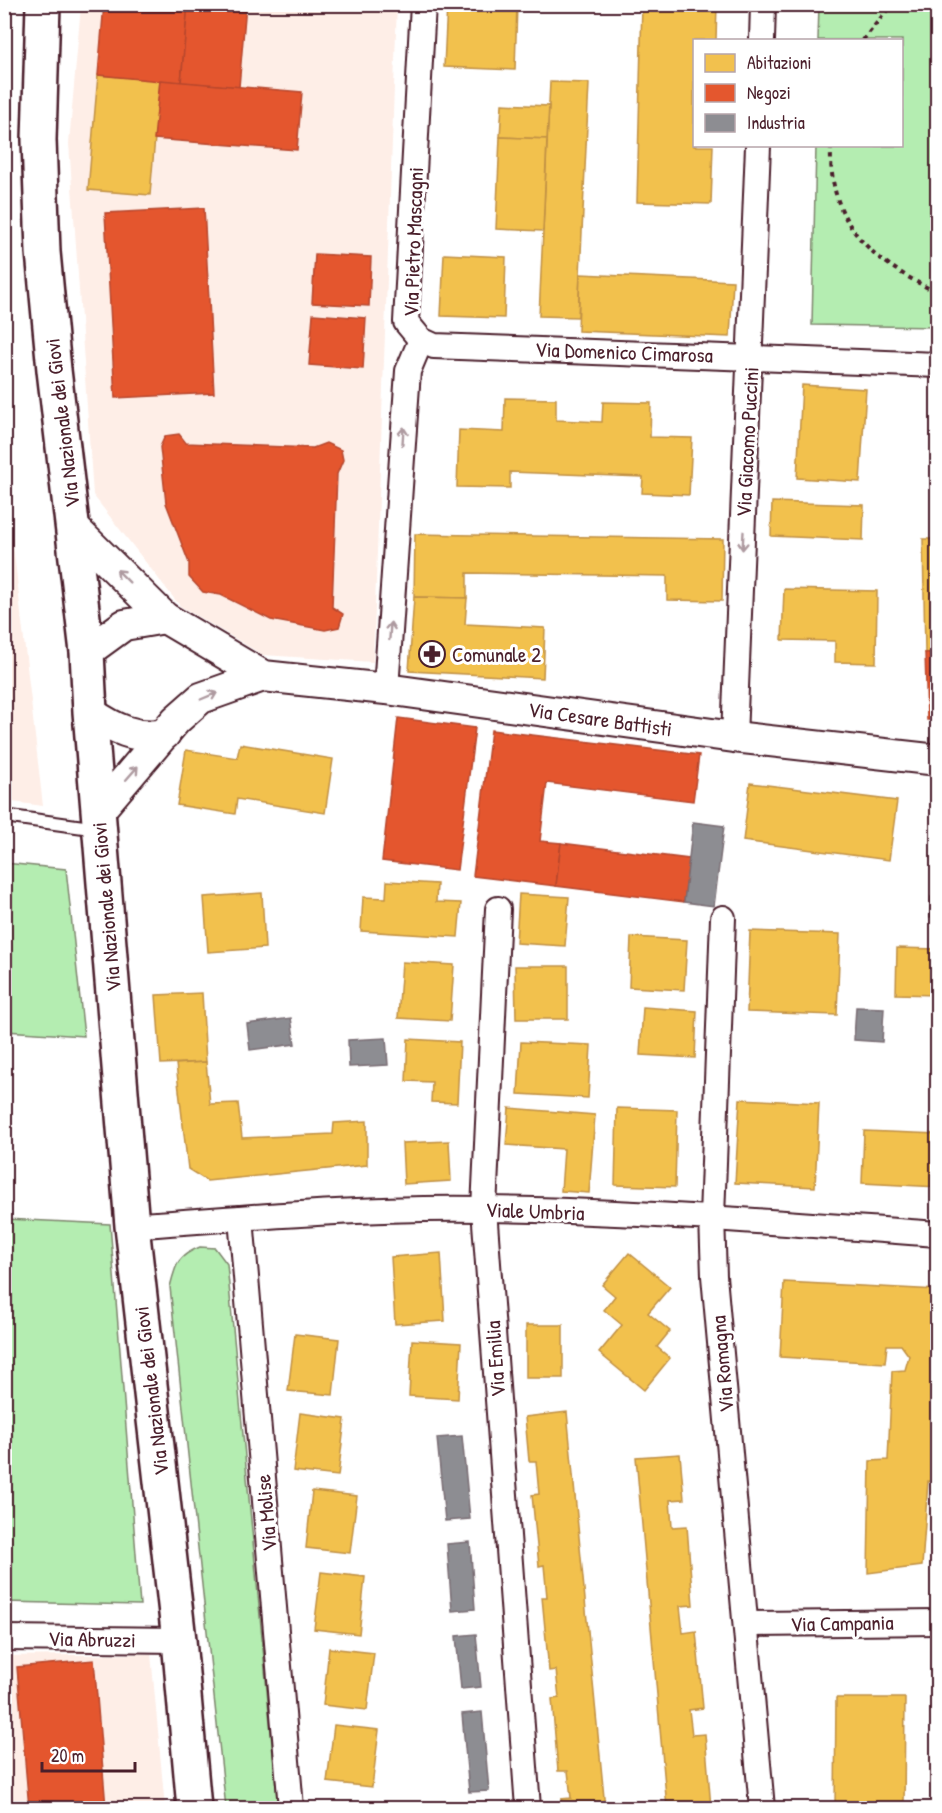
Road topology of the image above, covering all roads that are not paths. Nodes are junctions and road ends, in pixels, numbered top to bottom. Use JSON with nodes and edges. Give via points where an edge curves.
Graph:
{"nodes":[{"id":1,"x":43,"y":4,"type":"edge"},
{"id":2,"x":423,"y":4,"type":"edge"},
{"id":3,"x":763,"y":4,"type":"edge"},
{"id":4,"x":762,"y":39,"type":"edge"},
{"id":5,"x":758,"y":147,"type":"edge"},
{"id":6,"x":420,"y":340,"type":"junction"},
{"id":7,"x":751,"y":357,"type":"junction"},
{"id":8,"x":938,"y":365,"type":"edge"},
{"id":9,"x":74,"y":528,"type":"junction"},
{"id":10,"x":165,"y":618,"type":"junction"},
{"id":11,"x":87,"y":652,"type":"junction"},
{"id":12,"x":263,"y":676,"type":"junction"},
{"id":13,"x":386,"y":689,"type":"junction"},
{"id":14,"x":90,"y":712,"type":"junction"},
{"id":15,"x":165,"y":734,"type":"junction"},
{"id":16,"x":734,"y":737,"type":"junction"},
{"id":17,"x":938,"y":760,"type":"edge"},
{"id":18,"x":4,"y":816,"type":"edge"},
{"id":19,"x":98,"y":820,"type":"junction"},
{"id":20,"x":498,"y":909,"type":"dead end"},
{"id":21,"x":723,"y":918,"type":"dead end"},
{"id":22,"x":484,"y":1209,"type":"junction"},
{"id":23,"x":712,"y":1217,"type":"junction"},
{"id":24,"x":241,"y":1218,"type":"junction"},
{"id":25,"x":132,"y":1226,"type":"junction"},
{"id":26,"x":938,"y":1234,"type":"edge"},
{"id":27,"x":938,"y":1622,"type":"edge"},
{"id":28,"x":747,"y":1624,"type":"junction"},
{"id":29,"x":4,"y":1638,"type":"edge"},
{"id":30,"x":179,"y":1640,"type":"junction"},
{"id":31,"x":194,"y":1809,"type":"edge"},
{"id":32,"x":291,"y":1809,"type":"edge"},
{"id":33,"x":528,"y":1809,"type":"edge"},
{"id":34,"x":762,"y":1809,"type":"edge"}],
"edges":[{"from":1,"to":9,"type":"main road","name":"Via Nazionale dei Giovi","via":[[39,140],[43,252]]},
{"from":2,"to":6,"type":"street","name":"Via Pietro Mascagni","via":[[406,322]]},
{"from":3,"to":4,"type":"street"},
{"from":5,"to":7,"type":"street","name":"Via Giacomo Puccini"},
{"from":6,"to":7,"type":"street","name":"Via Domenico Cimarosa","via":[[434,346]]},
{"from":13,"to":6,"type":"street","name":"Via Pietro Mascagni","one_way":true,"via":[[408,371]]},
{"from":7,"to":8,"type":"street","name":"Via Domenico Cimarosa"},
{"from":7,"to":16,"type":"street","name":"Via Giacomo Puccini","one_way":true},
{"from":10,"to":9,"type":"street","name":"Via Cesare Battisti","one_way":true},
{"from":9,"to":11,"type":"main road","name":"Via Nazionale dei Giovi"},
{"from":10,"to":11,"type":"street","via":[[124,625]]},
{"from":10,"to":12,"type":"street","name":"Via Cesare Battisti"},
{"from":11,"to":14,"type":"main road","name":"Via Nazionale dei Giovi"},
{"from":12,"to":13,"type":"street","name":"Via Cesare Battisti"},
{"from":15,"to":12,"type":"street","name":"Via Cesare Battisti","one_way":true,"via":[[201,698]]},
{"from":13,"to":16,"type":"street","name":"Via Cesare Battisti"},
{"from":14,"to":15,"type":"street","via":[[128,733]]},
{"from":14,"to":19,"type":"main road","name":"Via Nazionale dei Giovi"},
{"from":19,"to":15,"type":"street","name":"Via Cesare Battisti","one_way":true},
{"from":16,"to":17,"type":"street","name":"Via Cesare Battisti"},
{"from":18,"to":19,"type":"lane"},
{"from":19,"to":25,"type":"main road","name":"Via Nazionale dei Giovi"},
{"from":20,"to":22,"type":"street","name":"Via Emilia"},
{"from":21,"to":23,"type":"street","name":"Via Romagna"},
{"from":22,"to":23,"type":"street","name":"Viale Umbria"},
{"from":22,"to":24,"type":"street","name":"Viale Umbria","via":[[312,1212]]},
{"from":22,"to":33,"type":"street","name":"Via Emilia"},
{"from":23,"to":26,"type":"street","name":"Viale Umbria"},
{"from":23,"to":28,"type":"street","name":"Via Romagna","via":[[714,1276]]},
{"from":24,"to":25,"type":"street","name":"Viale Umbria"},
{"from":24,"to":32,"type":"street","name":"Via Molise"},
{"from":25,"to":30,"type":"main road","name":"Via Nazionale dei Giovi"},
{"from":27,"to":28,"type":"street","name":"Via Campania"},
{"from":28,"to":34,"type":"street","name":"Via Romagna"},
{"from":29,"to":30,"type":"street","name":"Via Abruzzi"},
{"from":30,"to":31,"type":"main road","name":"Via Nazionale dei Giovi"}]}
